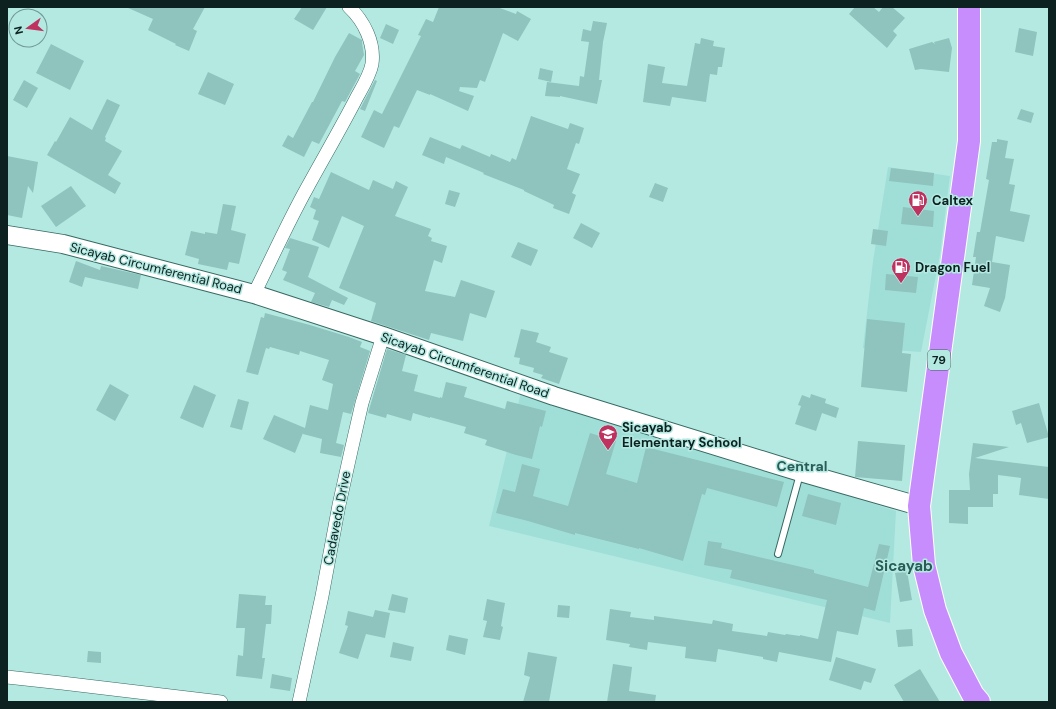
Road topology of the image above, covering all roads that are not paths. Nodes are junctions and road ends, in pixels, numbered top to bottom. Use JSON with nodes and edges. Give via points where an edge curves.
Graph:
{"nodes":[{"id":1,"x":349,"y":7,"type":"edge"},
{"id":2,"x":969,"y":7,"type":"edge"},
{"id":3,"x":7,"y":235,"type":"edge"},
{"id":4,"x":254,"y":294,"type":"junction"},
{"id":5,"x":383,"y":336,"type":"junction"},
{"id":6,"x":800,"y":472,"type":"junction"},
{"id":7,"x":919,"y":506,"type":"junction"},
{"id":8,"x":778,"y":554,"type":"dead end"},
{"id":9,"x":7,"y":677,"type":"edge"},
{"id":10,"x":221,"y":702,"type":"edge"},
{"id":11,"x":299,"y":702,"type":"edge"},
{"id":12,"x":979,"y":702,"type":"edge"}],
"edges":[{"from":1,"to":4,"type":"street","via":[[370,40],[372,65]]},
{"from":2,"to":7,"type":"highway","number":"79","via":[[969,141]]},
{"from":3,"to":4,"type":"street","name":"Sicayab Circumferential Road","via":[[64,244]]},
{"from":4,"to":5,"type":"street","name":"Sicayab Circumferential Road"},
{"from":5,"to":6,"type":"street","name":"Sicayab Circumferential Road","via":[[554,396]]},
{"from":5,"to":11,"type":"street","name":"Cadavedo Drive","via":[[362,403]]},
{"from":6,"to":7,"type":"street","name":"Sicayab Circumferential Road"},
{"from":6,"to":8,"type":"lane"},
{"from":7,"to":12,"type":"highway","number":"79","via":[[924,565],[936,610],[951,653]]},
{"from":9,"to":10,"type":"street"}]}
